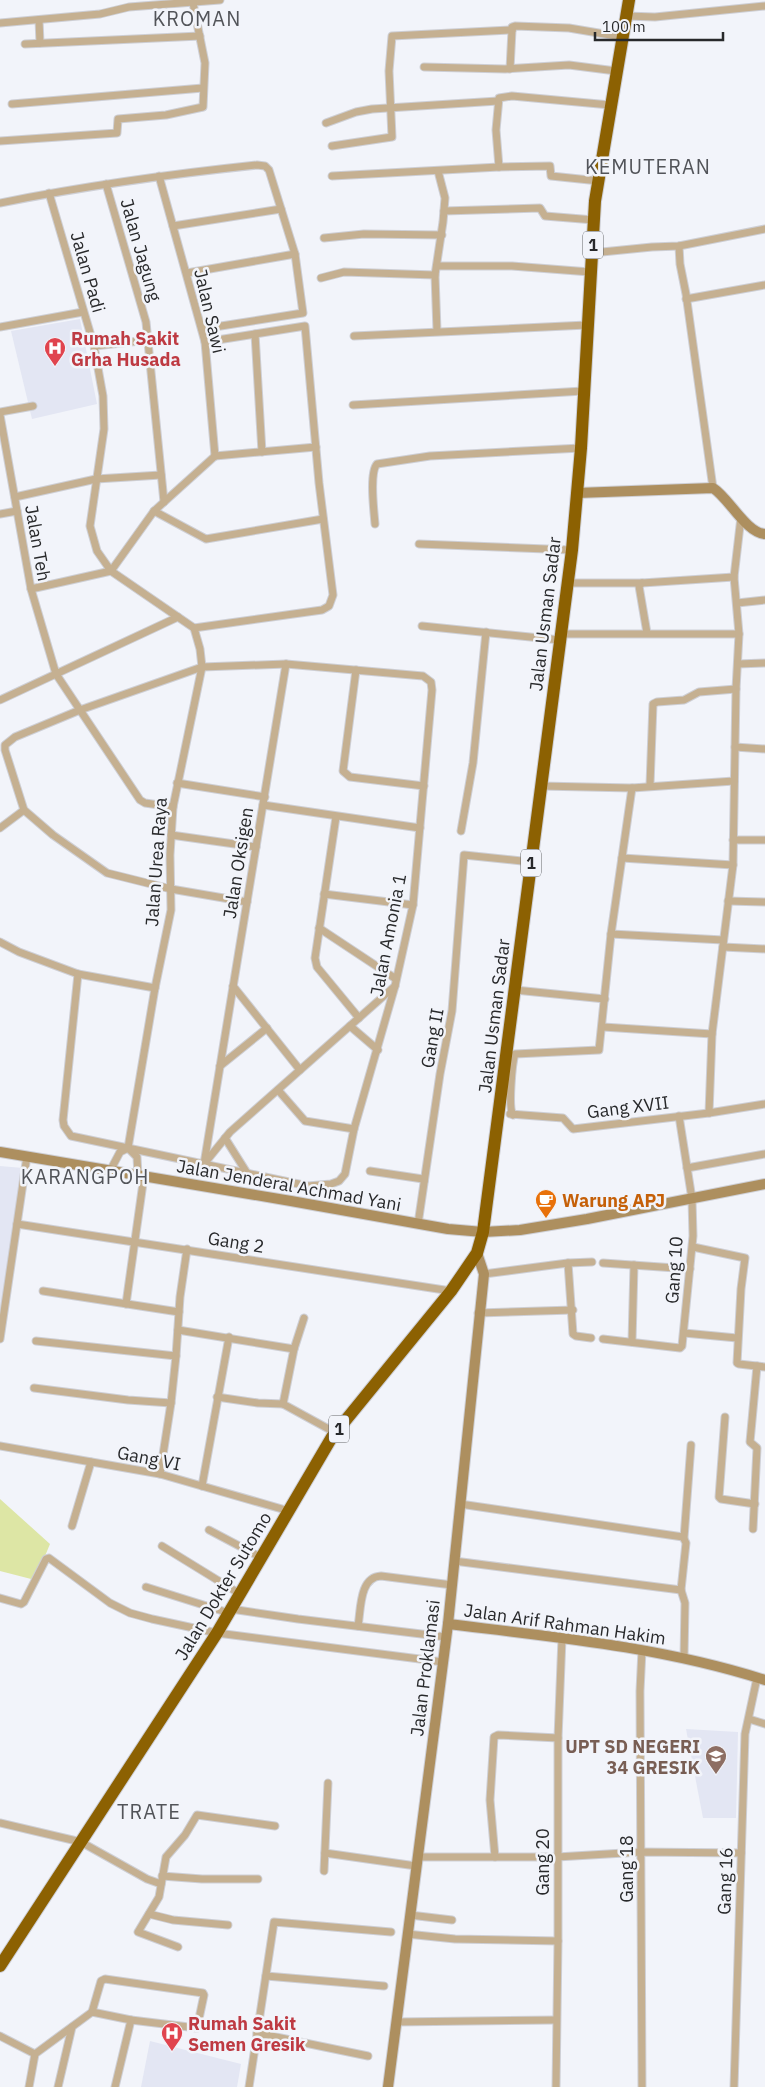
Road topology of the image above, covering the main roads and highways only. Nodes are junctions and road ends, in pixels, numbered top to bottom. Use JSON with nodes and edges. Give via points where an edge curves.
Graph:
{"nodes":[{"id":1,"x":629,"y":0,"type":"edge"},
{"id":2,"x":577,"y":493,"type":"junction"},
{"id":3,"x":765,"y":534,"type":"edge"},
{"id":4,"x":0,"y":1152,"type":"edge"},
{"id":5,"x":765,"y":1184,"type":"edge"},
{"id":6,"x":483,"y":1232,"type":"junction"},
{"id":7,"x":477,"y":1253,"type":"junction"},
{"id":8,"x":448,"y":1624,"type":"junction"},
{"id":9,"x":761,"y":1679,"type":"edge"},
{"id":10,"x":0,"y":1966,"type":"edge"},
{"id":11,"x":388,"y":2087,"type":"edge"}],
"edges":[{"from":1,"to":2,"type":"highway","name":"Jalan Usman Sadar","number":"1","via":[[594,220]]},
{"from":2,"to":3,"type":"main road","via":[[713,488],[756,532]]},
{"from":2,"to":6,"type":"highway","name":"Jalan Usman Sadar","number":"1"},
{"from":4,"to":6,"type":"main road","name":"Jalan Jenderal Achmad Yani","via":[[448,1229]]},
{"from":5,"to":6,"type":"main road","name":"Jalan Jenderal Achmad Yani","via":[[520,1230]]},
{"from":6,"to":7,"type":"highway","name":"Jalan Dokter Sutomo","number":"1"},
{"from":7,"to":8,"type":"main road","name":"Jalan Proklamasi","via":[[484,1274]]},
{"from":7,"to":10,"type":"highway","name":"Jalan Dokter Sutomo","number":"1","via":[[451,1291],[336,1433],[217,1633]]},
{"from":8,"to":9,"type":"main road","name":"Jalan Arif Rahman Hakim","via":[[612,1644],[731,1669]]},
{"from":8,"to":11,"type":"main road","name":"Jalan Proklamasi"}]}
